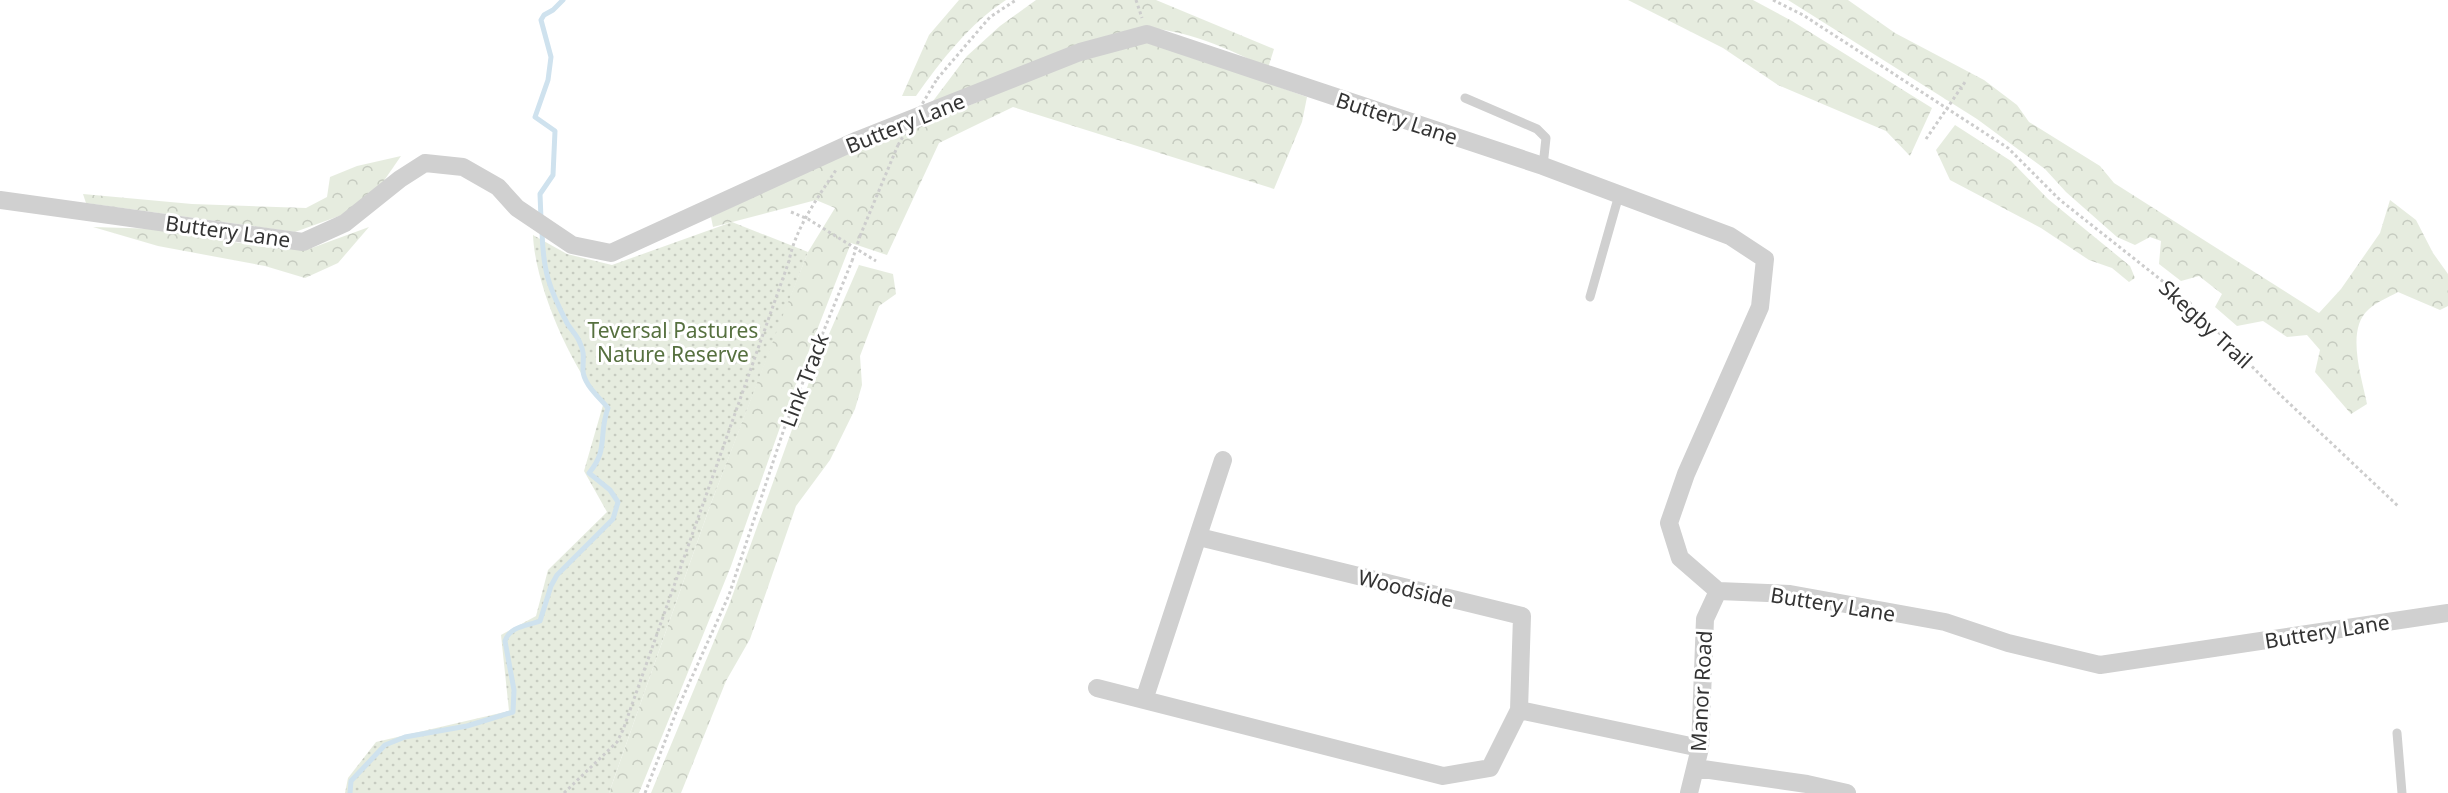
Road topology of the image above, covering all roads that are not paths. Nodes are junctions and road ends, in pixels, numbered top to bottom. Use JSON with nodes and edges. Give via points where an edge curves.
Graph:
{"nodes":[{"id":1,"x":1465,"y":98,"type":"dead end"},
{"id":2,"x":1543,"y":166,"type":"junction"},
{"id":3,"x":1619,"y":195,"type":"junction"},
{"id":4,"x":0,"y":200,"type":"edge"},
{"id":5,"x":1590,"y":297,"type":"dead end"},
{"id":6,"x":1223,"y":460,"type":"dead end"},
{"id":7,"x":1199,"y":537,"type":"junction"},
{"id":8,"x":1718,"y":591,"type":"junction"},
{"id":9,"x":2448,"y":613,"type":"edge"},
{"id":10,"x":1097,"y":688,"type":"dead end"},
{"id":11,"x":1144,"y":700,"type":"junction"},
{"id":12,"x":1520,"y":711,"type":"junction"},
{"id":13,"x":2397,"y":733,"type":"dead end"},
{"id":14,"x":1700,"y":748,"type":"junction"},
{"id":15,"x":1695,"y":768,"type":"junction"},
{"id":16,"x":1689,"y":793,"type":"edge"},
{"id":17,"x":1847,"y":793,"type":"edge"},
{"id":18,"x":2402,"y":793,"type":"edge"}],
"edges":[{"from":1,"to":2,"type":"lane","via":[[1537,129],[1546,138]]},
{"from":2,"to":3,"type":"street","name":"Buttery Lane"},
{"from":2,"to":4,"type":"street","name":"Buttery Lane","via":[[1147,34],[1080,52],[858,140],[611,253],[572,245],[517,208],[498,187],[463,167],[425,163],[345,223],[303,242]]},
{"from":3,"to":5,"type":"lane"},
{"from":3,"to":8,"type":"street","name":"Buttery Lane","via":[[1730,236],[1765,259],[1760,307],[1686,474],[1669,523],[1680,558]]},
{"from":6,"to":7,"type":"street"},
{"from":7,"to":11,"type":"street"},
{"from":7,"to":12,"type":"street","name":"Woodside","via":[[1522,616]]},
{"from":8,"to":9,"type":"street","name":"Buttery Lane","via":[[1790,594],[1945,622],[2008,643],[2100,665]]},
{"from":8,"to":14,"type":"street","name":"Manor Road","via":[[1705,619]]},
{"from":10,"to":11,"type":"street","name":"Woodside"},
{"from":11,"to":12,"type":"street","name":"Woodside","via":[[1443,776],[1490,768]]},
{"from":12,"to":14,"type":"street"},
{"from":13,"to":18,"type":"lane"},
{"from":14,"to":15,"type":"street","name":"Manor Road"},
{"from":15,"to":16,"type":"street","name":"Manor Road"},
{"from":15,"to":17,"type":"street"}]}
